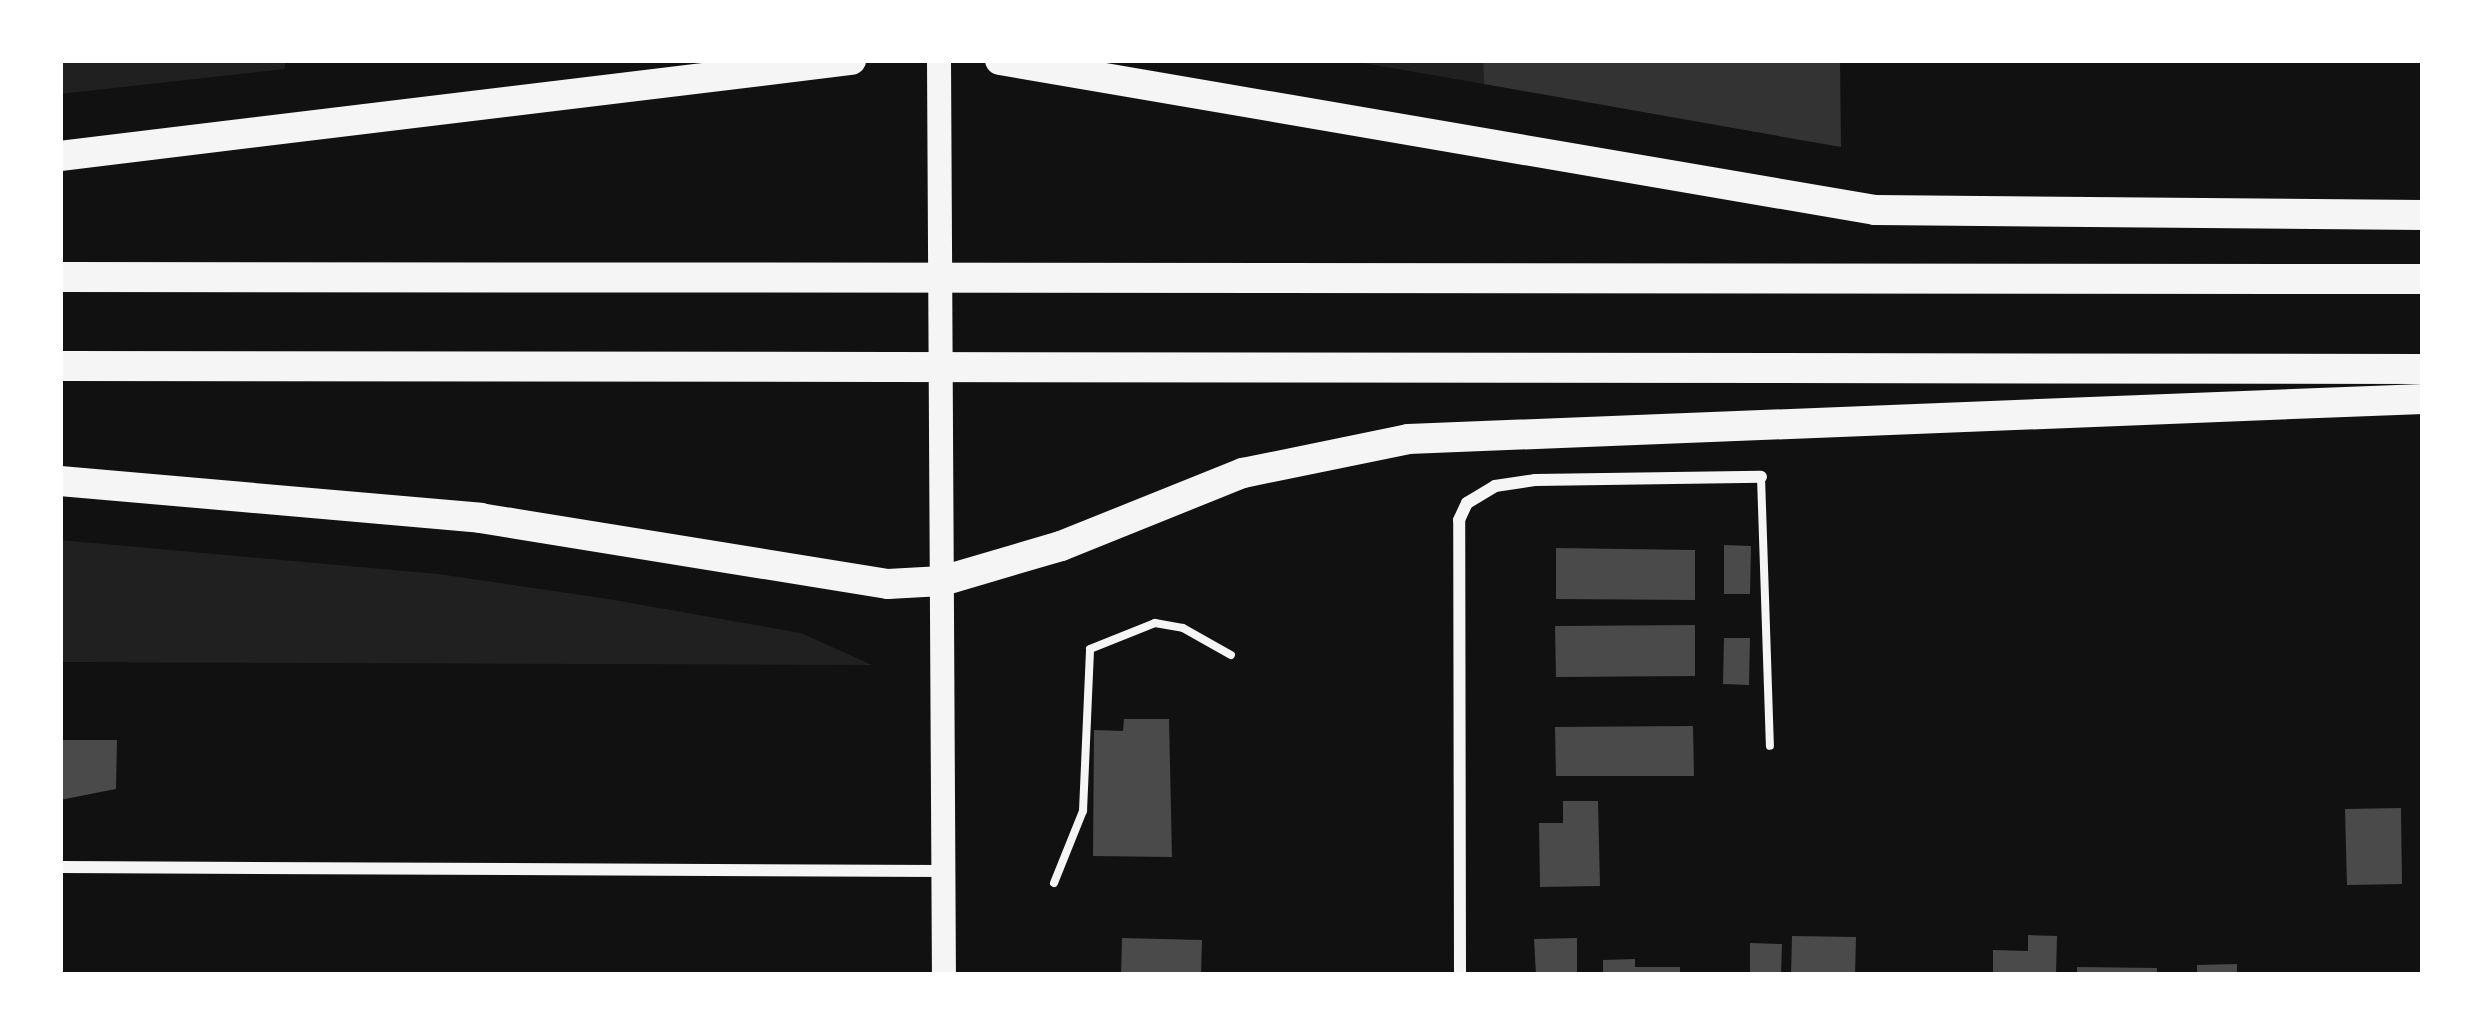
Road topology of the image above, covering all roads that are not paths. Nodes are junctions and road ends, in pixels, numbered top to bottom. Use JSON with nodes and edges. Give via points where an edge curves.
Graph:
{"nodes":[{"id":1,"x":850,"y":60,"type":"edge"},
{"id":2,"x":939,"y":60,"type":"edge"},
{"id":3,"x":1000,"y":60,"type":"edge"},
{"id":4,"x":60,"y":156,"type":"edge"},
{"id":5,"x":2423,"y":215,"type":"edge"},
{"id":6,"x":60,"y":277,"type":"edge"},
{"id":7,"x":2423,"y":279,"type":"edge"},
{"id":8,"x":60,"y":367,"type":"edge"},
{"id":9,"x":2423,"y":369,"type":"edge"},
{"id":10,"x":2423,"y":399,"type":"edge"},
{"id":11,"x":1761,"y":477,"type":"joint"},
{"id":12,"x":60,"y":481,"type":"edge"},
{"id":13,"x":942,"y":581,"type":"junction"},
{"id":14,"x":1231,"y":655,"type":"dead end"},
{"id":15,"x":1770,"y":746,"type":"dead end"},
{"id":16,"x":60,"y":867,"type":"edge"},
{"id":17,"x":944,"y":871,"type":"junction"},
{"id":18,"x":1054,"y":883,"type":"dead end"},
{"id":19,"x":944,"y":975,"type":"edge"},
{"id":20,"x":1460,"y":975,"type":"edge"}],
"edges":[{"from":1,"to":4,"type":"highway"},
{"from":2,"to":13,"type":"main road"},
{"from":3,"to":5,"type":"highway","via":[[1835,205]]},
{"from":6,"to":7,"type":"highway"},
{"from":8,"to":9,"type":"highway"},
{"from":10,"to":13,"type":"highway","via":[[1408,439],[1243,473],[1061,546]]},
{"from":11,"to":15,"type":"lane"},
{"from":11,"to":20,"type":"street","via":[[1535,480],[1480,492],[1459,520]]},
{"from":12,"to":13,"type":"highway","via":[[480,518],[881,584]]},
{"from":13,"to":17,"type":"main road"},
{"from":14,"to":18,"type":"lane","via":[[1183,628],[1155,623],[1090,649],[1083,811]]},
{"from":16,"to":17,"type":"street"},
{"from":17,"to":19,"type":"main road"}]}
